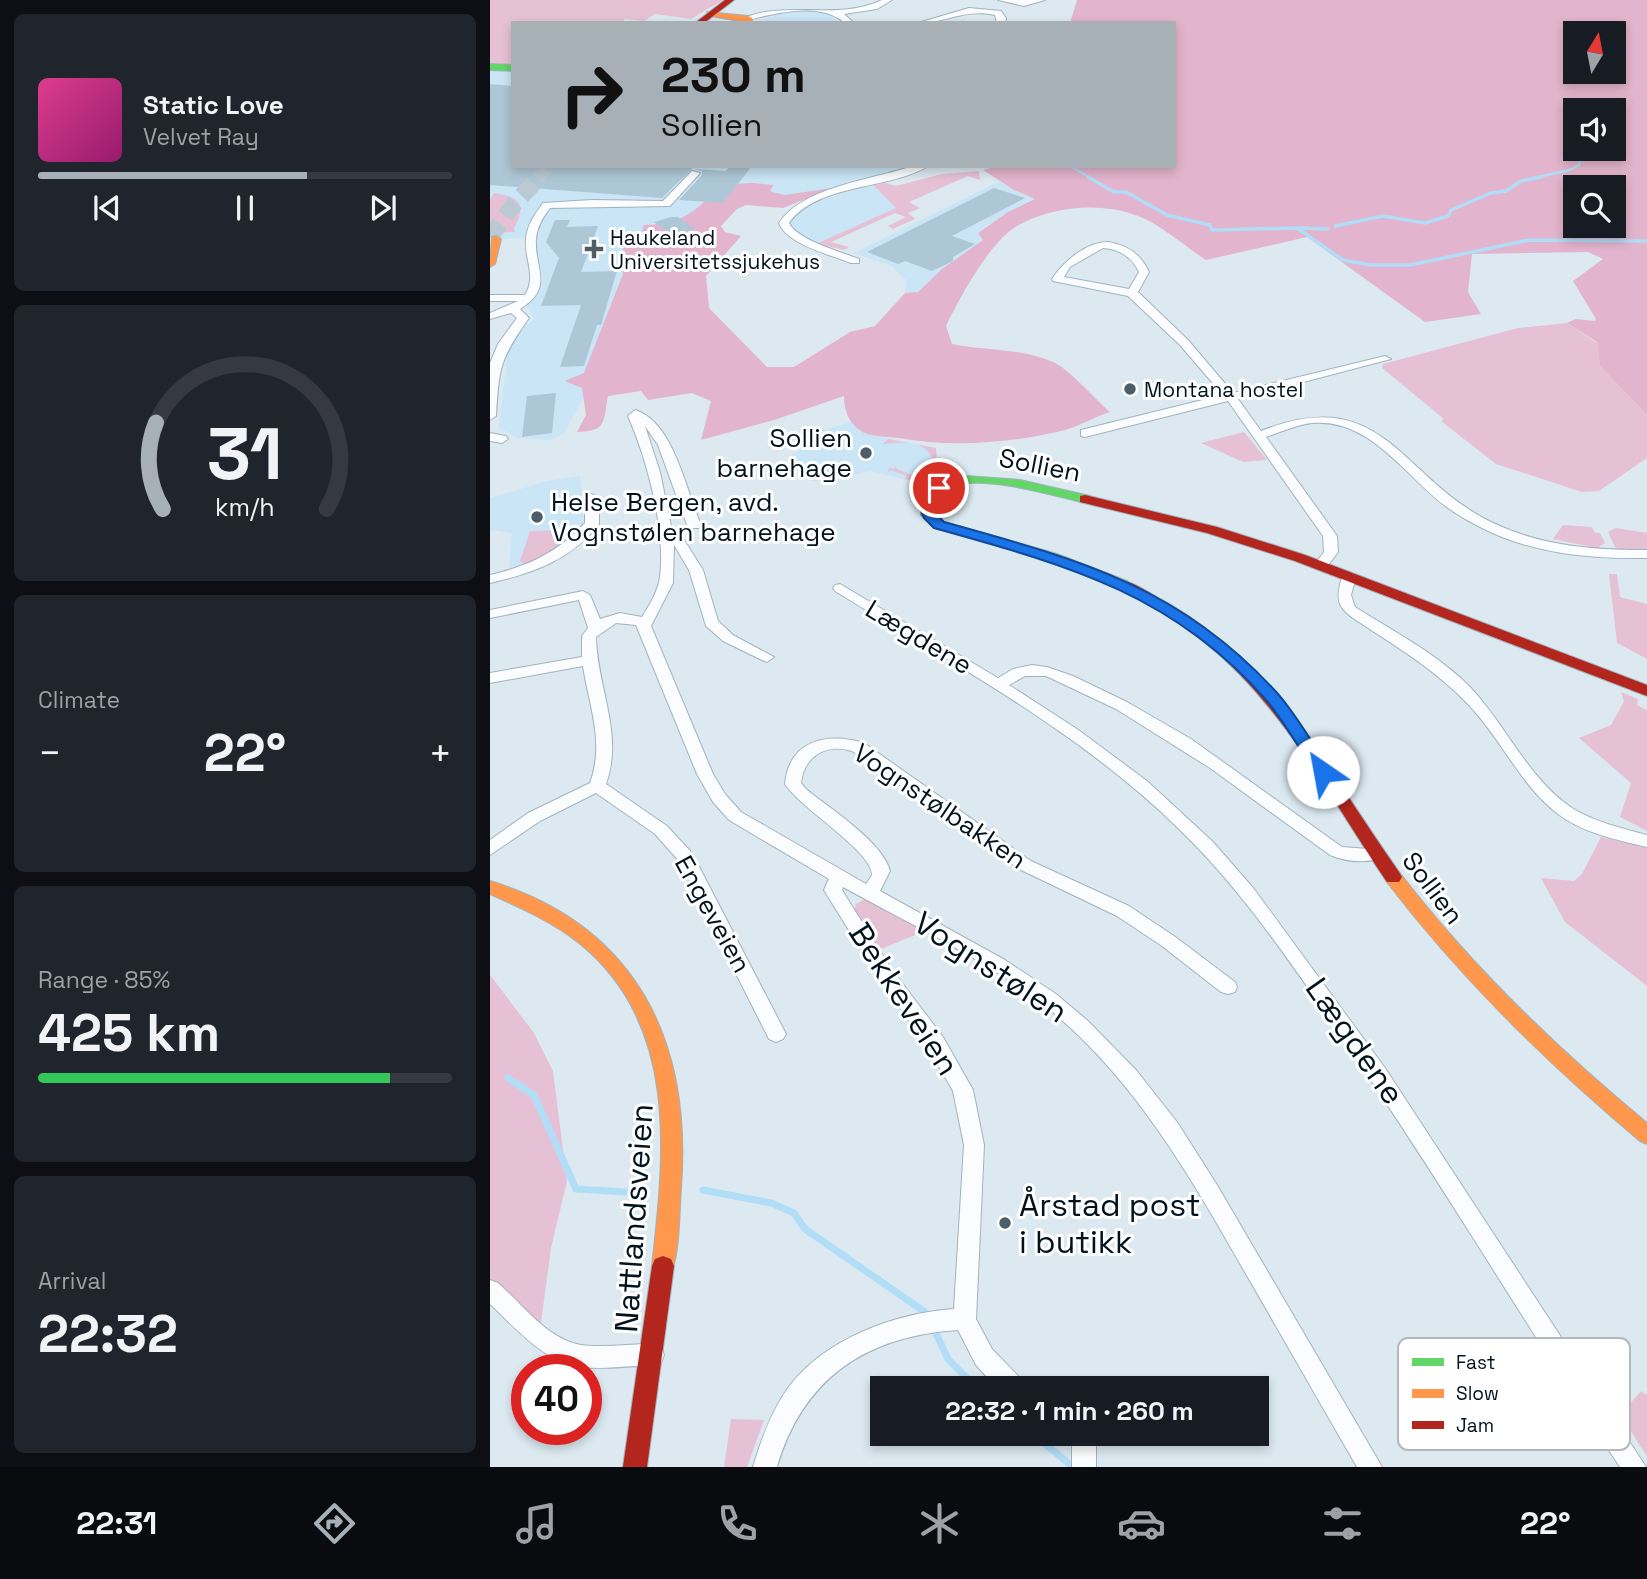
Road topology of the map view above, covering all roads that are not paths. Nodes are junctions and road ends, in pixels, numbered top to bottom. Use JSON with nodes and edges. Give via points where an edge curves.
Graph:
{"nodes":[{"id":1,"x":730,"y":0,"type":"edge"},
{"id":2,"x":737,"y":0,"type":"edge"},
{"id":3,"x":888,"y":0,"type":"edge"},
{"id":4,"x":1041,"y":0,"type":"edge"},
{"id":5,"x":1006,"y":2,"type":"edge"},
{"id":6,"x":842,"y":12,"type":"junction"},
{"id":7,"x":994,"y":12,"type":"junction"},
{"id":8,"x":723,"y":19,"type":"edge"},
{"id":9,"x":849,"y":21,"type":"edge"},
{"id":10,"x":929,"y":21,"type":"edge"},
{"id":11,"x":1001,"y":21,"type":"edge"},
{"id":12,"x":490,"y":66,"type":"edge"},
{"id":13,"x":511,"y":68,"type":"edge"},
{"id":14,"x":917,"y":168,"type":"edge"},
{"id":15,"x":698,"y":171,"type":"edge"},
{"id":16,"x":555,"y":194,"type":"dead end"},
{"id":17,"x":547,"y":205,"type":"junction"},
{"id":18,"x":496,"y":239,"type":"dead end"},
{"id":19,"x":855,"y":261,"type":"dead end"},
{"id":20,"x":490,"y":264,"type":"edge"},
{"id":21,"x":1132,"y":293,"type":"junction"},
{"id":22,"x":527,"y":298,"type":"junction"},
{"id":23,"x":490,"y":299,"type":"edge"},
{"id":24,"x":490,"y":308,"type":"edge"},
{"id":25,"x":513,"y":310,"type":"junction"},
{"id":26,"x":490,"y":316,"type":"edge"},
{"id":27,"x":1385,"y":359,"type":"dead end"},
{"id":28,"x":1232,"y":397,"type":"junction"},
{"id":29,"x":490,"y":416,"type":"edge"},
{"id":30,"x":1085,"y":433,"type":"dead end"},
{"id":31,"x":1259,"y":436,"type":"junction"},
{"id":32,"x":593,"y":498,"type":"dead end"},
{"id":33,"x":694,"y":525,"type":"dead end"},
{"id":34,"x":664,"y":527,"type":"junction"},
{"id":35,"x":1647,"y":554,"type":"edge"},
{"id":36,"x":1321,"y":565,"type":"junction"},
{"id":37,"x":1349,"y":576,"type":"junction"},
{"id":38,"x":490,"y":579,"type":"edge"},
{"id":39,"x":840,"y":588,"type":"dead end"},
{"id":40,"x":490,"y":614,"type":"edge"},
{"id":41,"x":644,"y":626,"type":"junction"},
{"id":42,"x":595,"y":628,"type":"junction"},
{"id":43,"x":768,"y":657,"type":"dead end"},
{"id":44,"x":590,"y":660,"type":"junction"},
{"id":45,"x":490,"y":678,"type":"edge"},
{"id":46,"x":999,"y":685,"type":"junction"},
{"id":47,"x":1647,"y":691,"type":"edge"},
{"id":48,"x":597,"y":786,"type":"junction"},
{"id":49,"x":505,"y":837,"type":"junction"},
{"id":50,"x":1647,"y":841,"type":"edge"},
{"id":51,"x":524,"y":842,"type":"dead end"},
{"id":52,"x":490,"y":849,"type":"edge"},
{"id":53,"x":1376,"y":854,"type":"junction"},
{"id":54,"x":839,"y":877,"type":"junction"},
{"id":55,"x":490,"y":887,"type":"edge"},
{"id":56,"x":869,"y":892,"type":"junction"},
{"id":57,"x":1228,"y":987,"type":"dead end"},
{"id":58,"x":776,"y":1034,"type":"dead end"},
{"id":59,"x":1647,"y":1135,"type":"edge"},
{"id":60,"x":490,"y":1290,"type":"edge"},
{"id":61,"x":956,"y":1319,"type":"junction"},
{"id":62,"x":1549,"y":1338,"type":"edge"},
{"id":63,"x":653,"y":1355,"type":"junction"},
{"id":64,"x":1000,"y":1376,"type":"edge"},
{"id":65,"x":1084,"y":1446,"type":"edge"},
{"id":66,"x":1623,"y":1450,"type":"edge"},
{"id":67,"x":635,"y":1467,"type":"edge"},
{"id":68,"x":765,"y":1467,"type":"edge"},
{"id":69,"x":1084,"y":1467,"type":"edge"},
{"id":70,"x":1370,"y":1467,"type":"edge"},
{"id":71,"x":1634,"y":1467,"type":"edge"}],
"edges":[{"from":1,"to":8,"type":"street"},
{"from":2,"to":8,"type":"street"},
{"from":3,"to":6,"type":"street"},
{"from":4,"to":5,"type":"street"},
{"from":5,"to":7,"type":"street"},
{"from":6,"to":8,"type":"street","via":[[796,6]]},
{"from":6,"to":9,"type":"street"},
{"from":7,"to":10,"type":"street","via":[[965,10]]},
{"from":7,"to":11,"type":"street"},
{"from":12,"to":13,"type":"street"},
{"from":14,"to":19,"type":"street","via":[[816,199],[788,214],[784,223],[791,235]]},
{"from":15,"to":17,"type":"street","via":[[666,204]]},
{"from":16,"to":17,"type":"street"},
{"from":17,"to":22,"type":"street","via":[[531,236],[536,281]]},
{"from":18,"to":20,"type":"street"},
{"from":21,"to":21,"type":"street","via":[[1064,282],[1057,279],[1066,265],[1089,250],[1115,245],[1144,270]]},
{"from":21,"to":28,"type":"street","via":[[1167,324]]},
{"from":22,"to":23,"type":"street"},
{"from":22,"to":24,"type":"street"},
{"from":22,"to":25,"type":"street"},
{"from":25,"to":26,"type":"street"},
{"from":25,"to":29,"type":"street","via":[[523,318],[493,370]]},
{"from":27,"to":28,"type":"street"},
{"from":28,"to":30,"type":"street"},
{"from":28,"to":31,"type":"street"},
{"from":31,"to":35,"type":"street","via":[[1317,419],[1352,424],[1376,439],[1451,505],[1503,533],[1583,554]]},
{"from":31,"to":36,"type":"street","via":[[1330,536],[1331,552]]},
{"from":32,"to":38,"type":"street","via":[[592,524],[557,556],[538,568]]},
{"from":33,"to":34,"type":"street","via":[[671,461],[649,422],[635,414],[656,479]]},
{"from":34,"to":41,"type":"street","via":[[667,577],[660,602]]},
{"from":34,"to":43,"type":"street","via":[[696,570],[711,624],[728,638]]},
{"from":36,"to":37,"type":"street","name":"Sollien"},
{"from":36,"to":53,"type":"street","name":"Sollien","via":[[1180,522],[997,481],[952,481],[933,493],[928,503],[928,515],[939,525],[1100,574],[1208,636],[1274,699]]},
{"from":37,"to":47,"type":"street","name":"Sollien"},
{"from":37,"to":50,"type":"street","via":[[1344,595],[1349,609],[1462,688],[1552,800],[1592,827]]},
{"from":39,"to":46,"type":"street","name":"Lægdene"},
{"from":40,"to":42,"type":"street","via":[[583,595]]},
{"from":41,"to":42,"type":"street","via":[[627,618],[605,621]]},
{"from":41,"to":54,"type":"street","name":"Vognstølen","via":[[700,765],[724,806],[746,824]]},
{"from":42,"to":44,"type":"street","via":[[589,636]]},
{"from":44,"to":45,"type":"street"},
{"from":44,"to":48,"type":"street","via":[[607,759]]},
{"from":46,"to":53,"type":"street","name":"Lægdene","via":[[1011,675],[1031,670],[1091,690],[1220,765],[1336,851]]},
{"from":46,"to":62,"type":"street","name":"Lægdene","via":[[1113,762],[1186,825],[1245,888],[1409,1117]]},
{"from":48,"to":49,"type":"street"},
{"from":48,"to":58,"type":"street","name":"Engeveien","via":[[661,830],[686,858]]},
{"from":49,"to":51,"type":"street"},
{"from":49,"to":52,"type":"street"},
{"from":53,"to":59,"type":"street","name":"Sollien","via":[[1454,956],[1497,1001]]},
{"from":54,"to":56,"type":"street","name":"Vognstølen"},
{"from":54,"to":61,"type":"street","name":"Bekkeveien","via":[[833,890],[963,1090],[974,1145]]},
{"from":55,"to":63,"type":"street","name":"Nattlandsveien","via":[[528,904],[596,947],[637,996],[660,1043],[673,1108],[673,1156]]},
{"from":56,"to":57,"type":"street","name":"Vognstølbakken","via":[[880,878],[881,865],[793,784],[797,762],[827,744],[858,747],[1026,866],[1123,911]]},
{"from":56,"to":70,"type":"street","name":"Vognstølen","via":[[972,948],[1035,989],[1081,1026],[1129,1076],[1170,1128],[1210,1192]]},
{"from":60,"to":63,"type":"street","via":[[560,1350],[579,1356]]},
{"from":61,"to":64,"type":"street"},
{"from":61,"to":68,"type":"street","via":[[891,1332],[811,1378],[777,1430]]},
{"from":63,"to":67,"type":"street","name":"Nattlandsveien"},
{"from":65,"to":69,"type":"street"},
{"from":66,"to":71,"type":"street","name":"Lægdene"}]}
